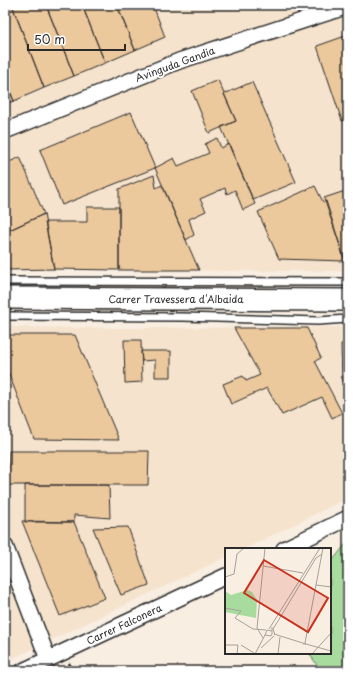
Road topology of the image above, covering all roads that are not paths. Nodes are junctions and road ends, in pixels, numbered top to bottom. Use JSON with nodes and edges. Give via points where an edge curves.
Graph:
{"nodes":[{"id":1,"x":348,"y":6,"type":"edge"},
{"id":2,"x":5,"y":131,"type":"edge"},
{"id":3,"x":5,"y":281,"type":"edge"},
{"id":4,"x":348,"y":282,"type":"edge"},
{"id":5,"x":5,"y":298,"type":"edge"},
{"id":6,"x":348,"y":300,"type":"edge"},
{"id":7,"x":5,"y":316,"type":"edge"},
{"id":8,"x":348,"y":319,"type":"edge"},
{"id":9,"x":348,"y":518,"type":"edge"},
{"id":10,"x":5,"y":546,"type":"edge"},
{"id":11,"x":286,"y":548,"type":"edge"},
{"id":12,"x":225,"y":576,"type":"edge"},
{"id":13,"x":48,"y":659,"type":"junction"},
{"id":14,"x":23,"y":671,"type":"edge"}],
"edges":[{"from":1,"to":2,"type":"street","name":"Avinguda Gandia","via":[[179,61]]},
{"from":3,"to":4,"type":"lane"},
{"from":5,"to":6,"type":"main road","name":"Carrer Travessera d'Albaida"},
{"from":7,"to":8,"type":"lane","via":[[318,321]]},
{"from":9,"to":11,"type":"street"},
{"from":10,"to":13,"type":"street"},
{"from":12,"to":13,"type":"street","name":"Carrer Falconera"},
{"from":13,"to":14,"type":"street","name":"Carrer Falconera"}]}
